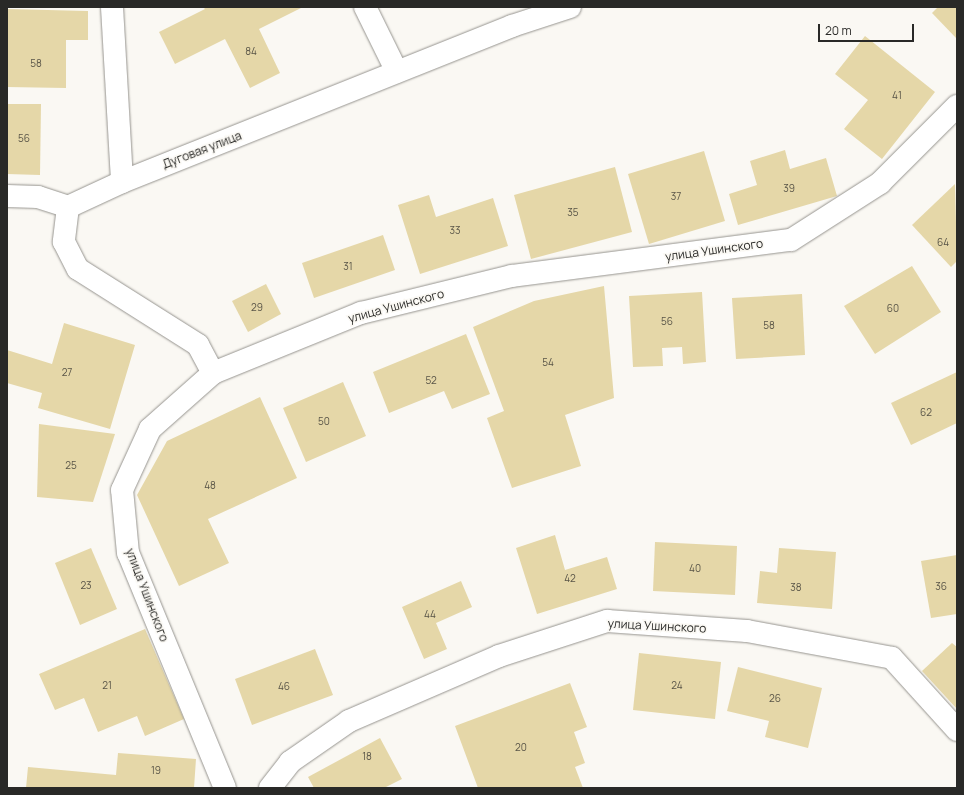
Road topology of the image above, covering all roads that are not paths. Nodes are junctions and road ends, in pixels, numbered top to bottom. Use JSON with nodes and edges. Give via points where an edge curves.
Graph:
{"nodes":[{"id":1,"x":112,"y":7,"type":"edge"},
{"id":2,"x":365,"y":7,"type":"edge"},
{"id":3,"x":570,"y":7,"type":"edge"},
{"id":4,"x":397,"y":72,"type":"junction"},
{"id":5,"x":957,"y":106,"type":"edge"},
{"id":6,"x":122,"y":182,"type":"junction"},
{"id":7,"x":7,"y":196,"type":"edge"},
{"id":8,"x":68,"y":208,"type":"junction"},
{"id":9,"x":213,"y":373,"type":"junction"},
{"id":10,"x":957,"y":730,"type":"edge"},
{"id":11,"x":225,"y":788,"type":"edge"},
{"id":12,"x":270,"y":788,"type":"edge"}],
"edges":[{"from":1,"to":6,"type":"street"},
{"from":2,"to":4,"type":"street"},
{"from":3,"to":4,"type":"street","name":"Дуговая улица","via":[[512,26]]},
{"from":4,"to":6,"type":"street","name":"Дуговая улица"},
{"from":5,"to":9,"type":"street","name":"улица Ушинского","via":[[880,183],[791,240],[512,276],[361,313]]},
{"from":6,"to":8,"type":"street","name":"Дуговая улица"},
{"from":7,"to":8,"type":"street","via":[[38,197]]},
{"from":8,"to":9,"type":"street","via":[[64,242],[78,269],[198,345]]},
{"from":9,"to":11,"type":"street","name":"улица Ушинского","via":[[150,429],[122,490],[128,553]]},
{"from":10,"to":12,"type":"street","name":"улица Ушинского","via":[[892,658],[747,631],[607,621],[500,656],[349,721],[290,762]]}]}
